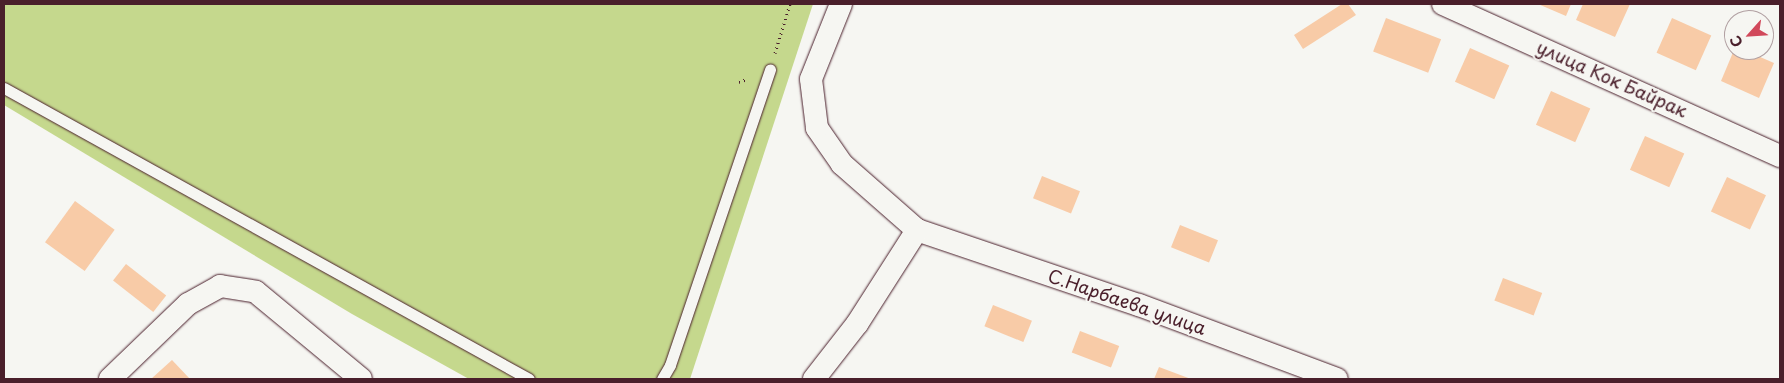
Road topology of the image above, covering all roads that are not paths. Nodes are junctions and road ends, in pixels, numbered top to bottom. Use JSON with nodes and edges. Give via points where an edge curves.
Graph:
{"nodes":[{"id":1,"x":841,"y":4,"type":"edge"},
{"id":2,"x":1443,"y":4,"type":"edge"},
{"id":3,"x":770,"y":69,"type":"dead end"},
{"id":4,"x":4,"y":88,"type":"edge"},
{"id":5,"x":1780,"y":156,"type":"edge"},
{"id":6,"x":917,"y":230,"type":"junction"},
{"id":7,"x":110,"y":379,"type":"edge"},
{"id":8,"x":361,"y":379,"type":"edge"},
{"id":9,"x":529,"y":379,"type":"edge"},
{"id":10,"x":662,"y":379,"type":"edge"},
{"id":11,"x":814,"y":379,"type":"edge"},
{"id":12,"x":1336,"y":379,"type":"edge"}],
"edges":[{"from":1,"to":6,"type":"street","via":[[811,79],[817,128],[842,164]]},
{"from":2,"to":5,"type":"street","name":"улица Кок Байрак"},
{"from":3,"to":10,"type":"lane","via":[[670,366]]},
{"from":4,"to":9,"type":"lane"},
{"from":6,"to":11,"type":"street","via":[[857,324]]},
{"from":6,"to":12,"type":"street","name":"С.Нарбаева улица","via":[[1139,305]]},
{"from":7,"to":8,"type":"street","via":[[188,304],[220,286],[256,292]]}]}
